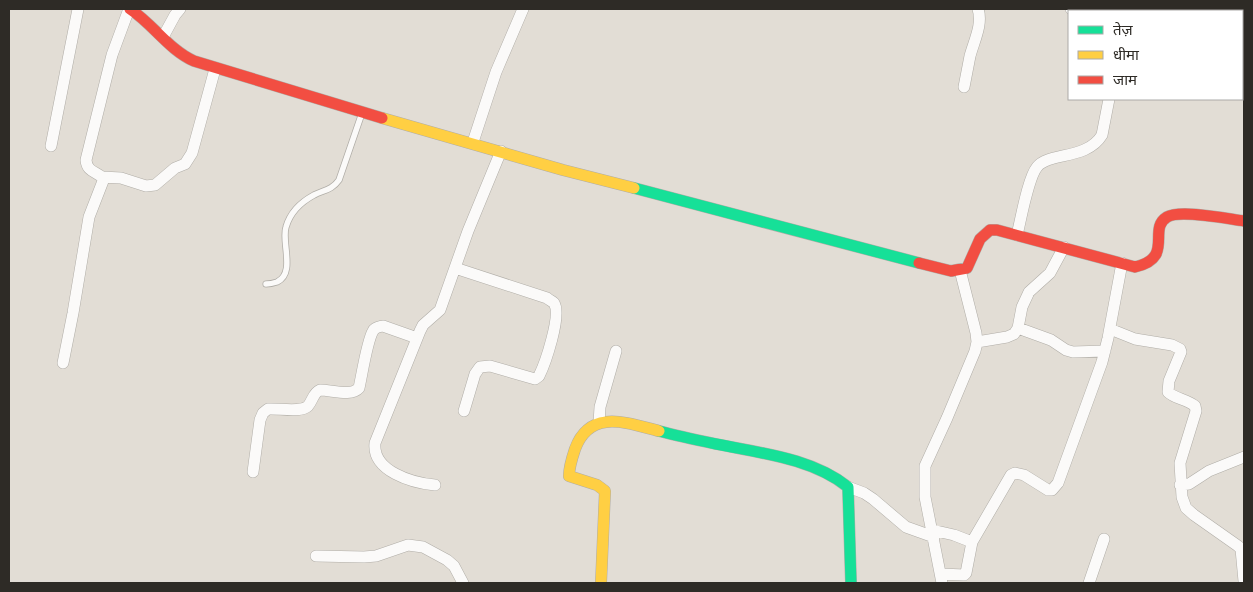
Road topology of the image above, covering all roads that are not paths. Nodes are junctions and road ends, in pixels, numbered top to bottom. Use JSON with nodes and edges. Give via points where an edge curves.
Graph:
{"nodes":[{"id":1,"x":78,"y":9,"type":"edge"},
{"id":2,"x":129,"y":9,"type":"edge"},
{"id":3,"x":180,"y":9,"type":"edge"},
{"id":4,"x":523,"y":9,"type":"edge"},
{"id":5,"x":978,"y":9,"type":"edge"},
{"id":6,"x":163,"y":37,"type":"junction"},
{"id":7,"x":215,"y":68,"type":"junction"},
{"id":8,"x":964,"y":87,"type":"dead end"},
{"id":9,"x":1109,"y":100,"type":"edge"},
{"id":10,"x":363,"y":111,"type":"junction"},
{"id":11,"x":473,"y":142,"type":"junction"},
{"id":12,"x":51,"y":146,"type":"dead end"},
{"id":13,"x":501,"y":151,"type":"junction"},
{"id":14,"x":102,"y":177,"type":"junction"},
{"id":15,"x":1244,"y":221,"type":"edge"},
{"id":16,"x":1017,"y":235,"type":"junction"},
{"id":17,"x":1064,"y":247,"type":"junction"},
{"id":18,"x":1122,"y":263,"type":"junction"},
{"id":19,"x":455,"y":268,"type":"junction"},
{"id":20,"x":960,"y":270,"type":"junction"},
{"id":21,"x":266,"y":284,"type":"dead end"},
{"id":22,"x":1018,"y":328,"type":"junction"},
{"id":23,"x":1110,"y":329,"type":"junction"},
{"id":24,"x":417,"y":338,"type":"junction"},
{"id":25,"x":977,"y":342,"type":"junction"},
{"id":26,"x":616,"y":350,"type":"dead end"},
{"id":27,"x":1104,"y":352,"type":"junction"},
{"id":28,"x":62,"y":362,"type":"dead end"},
{"id":29,"x":464,"y":411,"type":"dead end"},
{"id":30,"x":599,"y":423,"type":"junction"},
{"id":31,"x":1244,"y":457,"type":"edge"},
{"id":32,"x":253,"y":472,"type":"dead end"},
{"id":33,"x":435,"y":485,"type":"dead end"},
{"id":34,"x":1180,"y":485,"type":"junction"},
{"id":35,"x":848,"y":487,"type":"junction"},
{"id":36,"x":933,"y":534,"type":"junction"},
{"id":37,"x":1104,"y":539,"type":"dead end"},
{"id":38,"x":972,"y":542,"type":"junction"},
{"id":39,"x":316,"y":556,"type":"dead end"},
{"id":40,"x":941,"y":579,"type":"edge"},
{"id":41,"x":1244,"y":581,"type":"edge"},
{"id":42,"x":463,"y":583,"type":"edge"},
{"id":43,"x":601,"y":583,"type":"edge"},
{"id":44,"x":851,"y":583,"type":"edge"},
{"id":45,"x":1089,"y":583,"type":"edge"}],
"edges":[{"from":1,"to":12,"type":"street"},
{"from":2,"to":6,"type":"street","via":[[143,17]]},
{"from":2,"to":14,"type":"street","via":[[112,55],[86,160],[87,166]]},
{"from":3,"to":6,"type":"street"},
{"from":4,"to":11,"type":"street","via":[[502,56]]},
{"from":5,"to":8,"type":"street","via":[[980,14]]},
{"from":6,"to":7,"type":"street","via":[[184,56]]},
{"from":7,"to":10,"type":"street"},
{"from":7,"to":14,"type":"street","via":[[192,153],[185,164],[175,168],[155,186]]},
{"from":9,"to":16,"type":"street","via":[[1099,140],[1079,152],[1042,162],[1036,167]]},
{"from":10,"to":11,"type":"street"},
{"from":10,"to":21,"type":"lane","via":[[339,180],[334,188],[315,194],[293,213],[286,228],[286,272],[278,282]]},
{"from":11,"to":13,"type":"street"},
{"from":13,"to":19,"type":"street"},
{"from":13,"to":20,"type":"street","via":[[681,202],[942,269]]},
{"from":14,"to":28,"type":"street","via":[[89,217]]},
{"from":15,"to":18,"type":"street","via":[[1174,215],[1161,224],[1153,260],[1135,267]]},
{"from":16,"to":17,"type":"street"},
{"from":16,"to":20,"type":"street","via":[[990,230],[980,239],[967,268]]},
{"from":17,"to":18,"type":"street"},
{"from":17,"to":22,"type":"street","via":[[1050,273],[1029,292]]},
{"from":18,"to":23,"type":"street"},
{"from":19,"to":24,"type":"street","via":[[440,310],[423,325]]},
{"from":19,"to":29,"type":"street","via":[[547,298],[554,303],[556,310],[555,324],[539,376],[535,379],[490,366],[480,367]]},
{"from":20,"to":25,"type":"street"},
{"from":22,"to":25,"type":"street","via":[[1007,337]]},
{"from":22,"to":27,"type":"street","via":[[1073,352]]},
{"from":23,"to":27,"type":"street"},
{"from":23,"to":34,"type":"street","via":[[1135,339],[1180,349],[1168,392],[1190,402],[1196,411],[1182,451]]},
{"from":24,"to":32,"type":"street","via":[[378,327],[373,330],[356,391],[320,390],[307,407],[268,409],[263,413]]},
{"from":24,"to":33,"type":"street","via":[[374,452],[379,461],[403,478]]},
{"from":25,"to":36,"type":"street","via":[[948,418],[925,466],[925,497]]},
{"from":26,"to":30,"type":"street","via":[[600,406]]},
{"from":27,"to":38,"type":"street","via":[[1058,483],[1048,490],[1024,476],[1011,475]]},
{"from":30,"to":35,"type":"street","via":[[623,424],[790,460],[829,473]]},
{"from":30,"to":43,"type":"street","via":[[579,438],[568,470],[573,479],[601,486],[605,492]]},
{"from":31,"to":34,"type":"street","via":[[1209,471],[1189,484]]},
{"from":34,"to":41,"type":"street","via":[[1186,508],[1241,549]]},
{"from":35,"to":36,"type":"street","via":[[873,499],[906,527]]},
{"from":35,"to":44,"type":"street"},
{"from":36,"to":38,"type":"street","via":[[954,535]]},
{"from":36,"to":40,"type":"street"},
{"from":37,"to":45,"type":"street"},
{"from":38,"to":40,"type":"street","via":[[964,576]]},
{"from":39,"to":42,"type":"street","via":[[376,556],[408,545],[423,547],[454,566]]}]}
